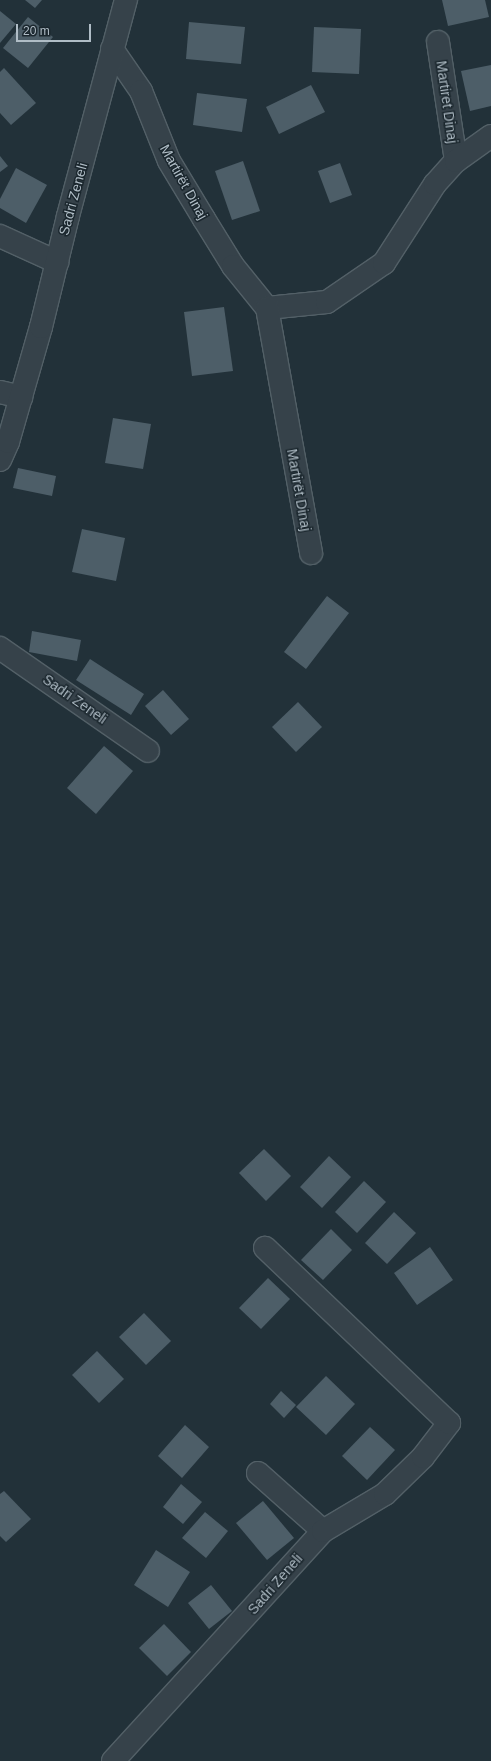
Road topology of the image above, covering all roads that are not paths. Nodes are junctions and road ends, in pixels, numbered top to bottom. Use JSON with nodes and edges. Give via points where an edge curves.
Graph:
{"nodes":[{"id":1,"x":126,"y":0,"type":"edge"},
{"id":2,"x":438,"y":42,"type":"dead end"},
{"id":3,"x":112,"y":49,"type":"junction"},
{"id":4,"x":491,"y":136,"type":"edge"},
{"id":5,"x":456,"y":161,"type":"junction"},
{"id":6,"x":0,"y":236,"type":"edge"},
{"id":7,"x":57,"y":262,"type":"junction"},
{"id":8,"x":267,"y":308,"type":"junction"},
{"id":9,"x":0,"y":392,"type":"edge"},
{"id":10,"x":21,"y":398,"type":"junction"},
{"id":11,"x":0,"y":460,"type":"edge"},
{"id":12,"x":310,"y":553,"type":"dead end"},
{"id":13,"x":0,"y":648,"type":"edge"},
{"id":14,"x":148,"y":751,"type":"dead end"},
{"id":15,"x":265,"y":1248,"type":"dead end"},
{"id":16,"x":258,"y":1473,"type":"dead end"},
{"id":17,"x":323,"y":1530,"type":"junction"},
{"id":18,"x":113,"y":1761,"type":"edge"}],
"edges":[{"from":1,"to":3,"type":"street","name":"Sadri Zeneli"},
{"from":2,"to":5,"type":"street","name":"Martiret Dinaj"},
{"from":3,"to":7,"type":"street","name":"Sadri Zeneli"},
{"from":3,"to":8,"type":"street","name":"Martirët Dinaj","via":[[141,91],[169,161],[233,266]]},
{"from":4,"to":5,"type":"street"},
{"from":5,"to":8,"type":"street","via":[[434,184],[384,263],[327,302]]},
{"from":6,"to":7,"type":"street"},
{"from":7,"to":10,"type":"street","name":"Sadri Zeneli"},
{"from":8,"to":12,"type":"street","name":"Martirët Dinaj"},
{"from":9,"to":10,"type":"street"},
{"from":10,"to":11,"type":"street","name":"Sadri Zeneli"},
{"from":13,"to":14,"type":"street","name":"Sadri Zeneli"},
{"from":15,"to":17,"type":"street","name":"Sadri Zeneli","via":[[449,1423],[418,1462],[385,1494]]},
{"from":16,"to":17,"type":"street"},
{"from":17,"to":18,"type":"street","name":"Sadri Zeneli"}]}
